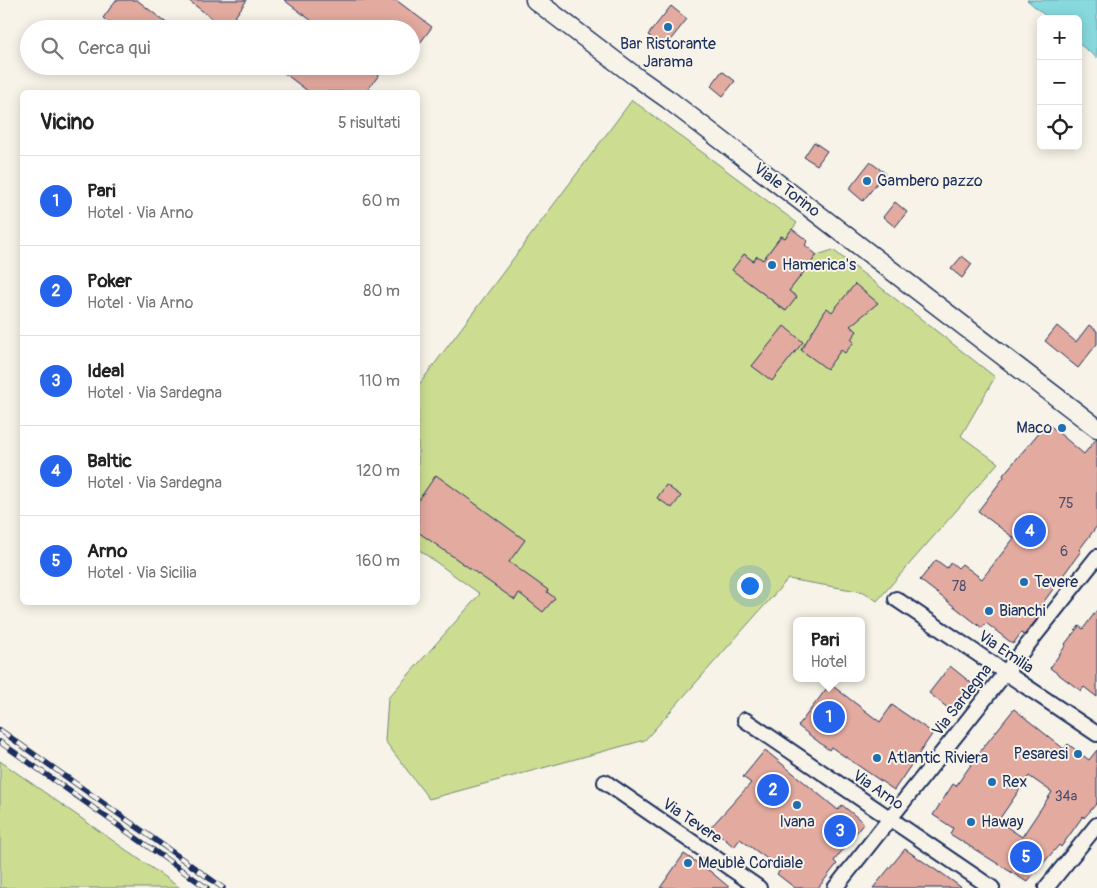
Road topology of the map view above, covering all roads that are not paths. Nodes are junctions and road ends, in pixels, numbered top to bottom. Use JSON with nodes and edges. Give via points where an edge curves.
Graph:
{"nodes":[{"id":1,"x":535,"y":0,"type":"edge"},
{"id":2,"x":1097,"y":428,"type":"edge"},
{"id":3,"x":1097,"y":557,"type":"edge"},
{"id":4,"x":896,"y":599,"type":"dead end"},
{"id":5,"x":1005,"y":673,"type":"junction"},
{"id":6,"x":745,"y":720,"type":"dead end"},
{"id":7,"x":1097,"y":734,"type":"edge"},
{"id":8,"x":605,"y":782,"type":"dead end"},
{"id":9,"x":890,"y":819,"type":"junction"},
{"id":10,"x":1097,"y":825,"type":"edge"},
{"id":11,"x":759,"y":888,"type":"edge"},
{"id":12,"x":835,"y":888,"type":"edge"},
{"id":13,"x":992,"y":888,"type":"edge"},
{"id":14,"x":1046,"y":888,"type":"edge"}],
"edges":[{"from":1,"to":2,"type":"street","name":"Viale Torino"},
{"from":3,"to":5,"type":"street","name":"Via Sardegna"},
{"from":4,"to":5,"type":"street","name":"Via Emilia"},
{"from":5,"to":7,"type":"street","name":"Via Emilia"},
{"from":5,"to":9,"type":"street","name":"Via Sardegna"},
{"from":6,"to":9,"type":"street","name":"Via Arno"},
{"from":8,"to":11,"type":"street","name":"Via Tevere"},
{"from":9,"to":12,"type":"street","name":"Via Sardegna"},
{"from":9,"to":13,"type":"street","name":"Via Arno"},
{"from":10,"to":14,"type":"street"}]}
